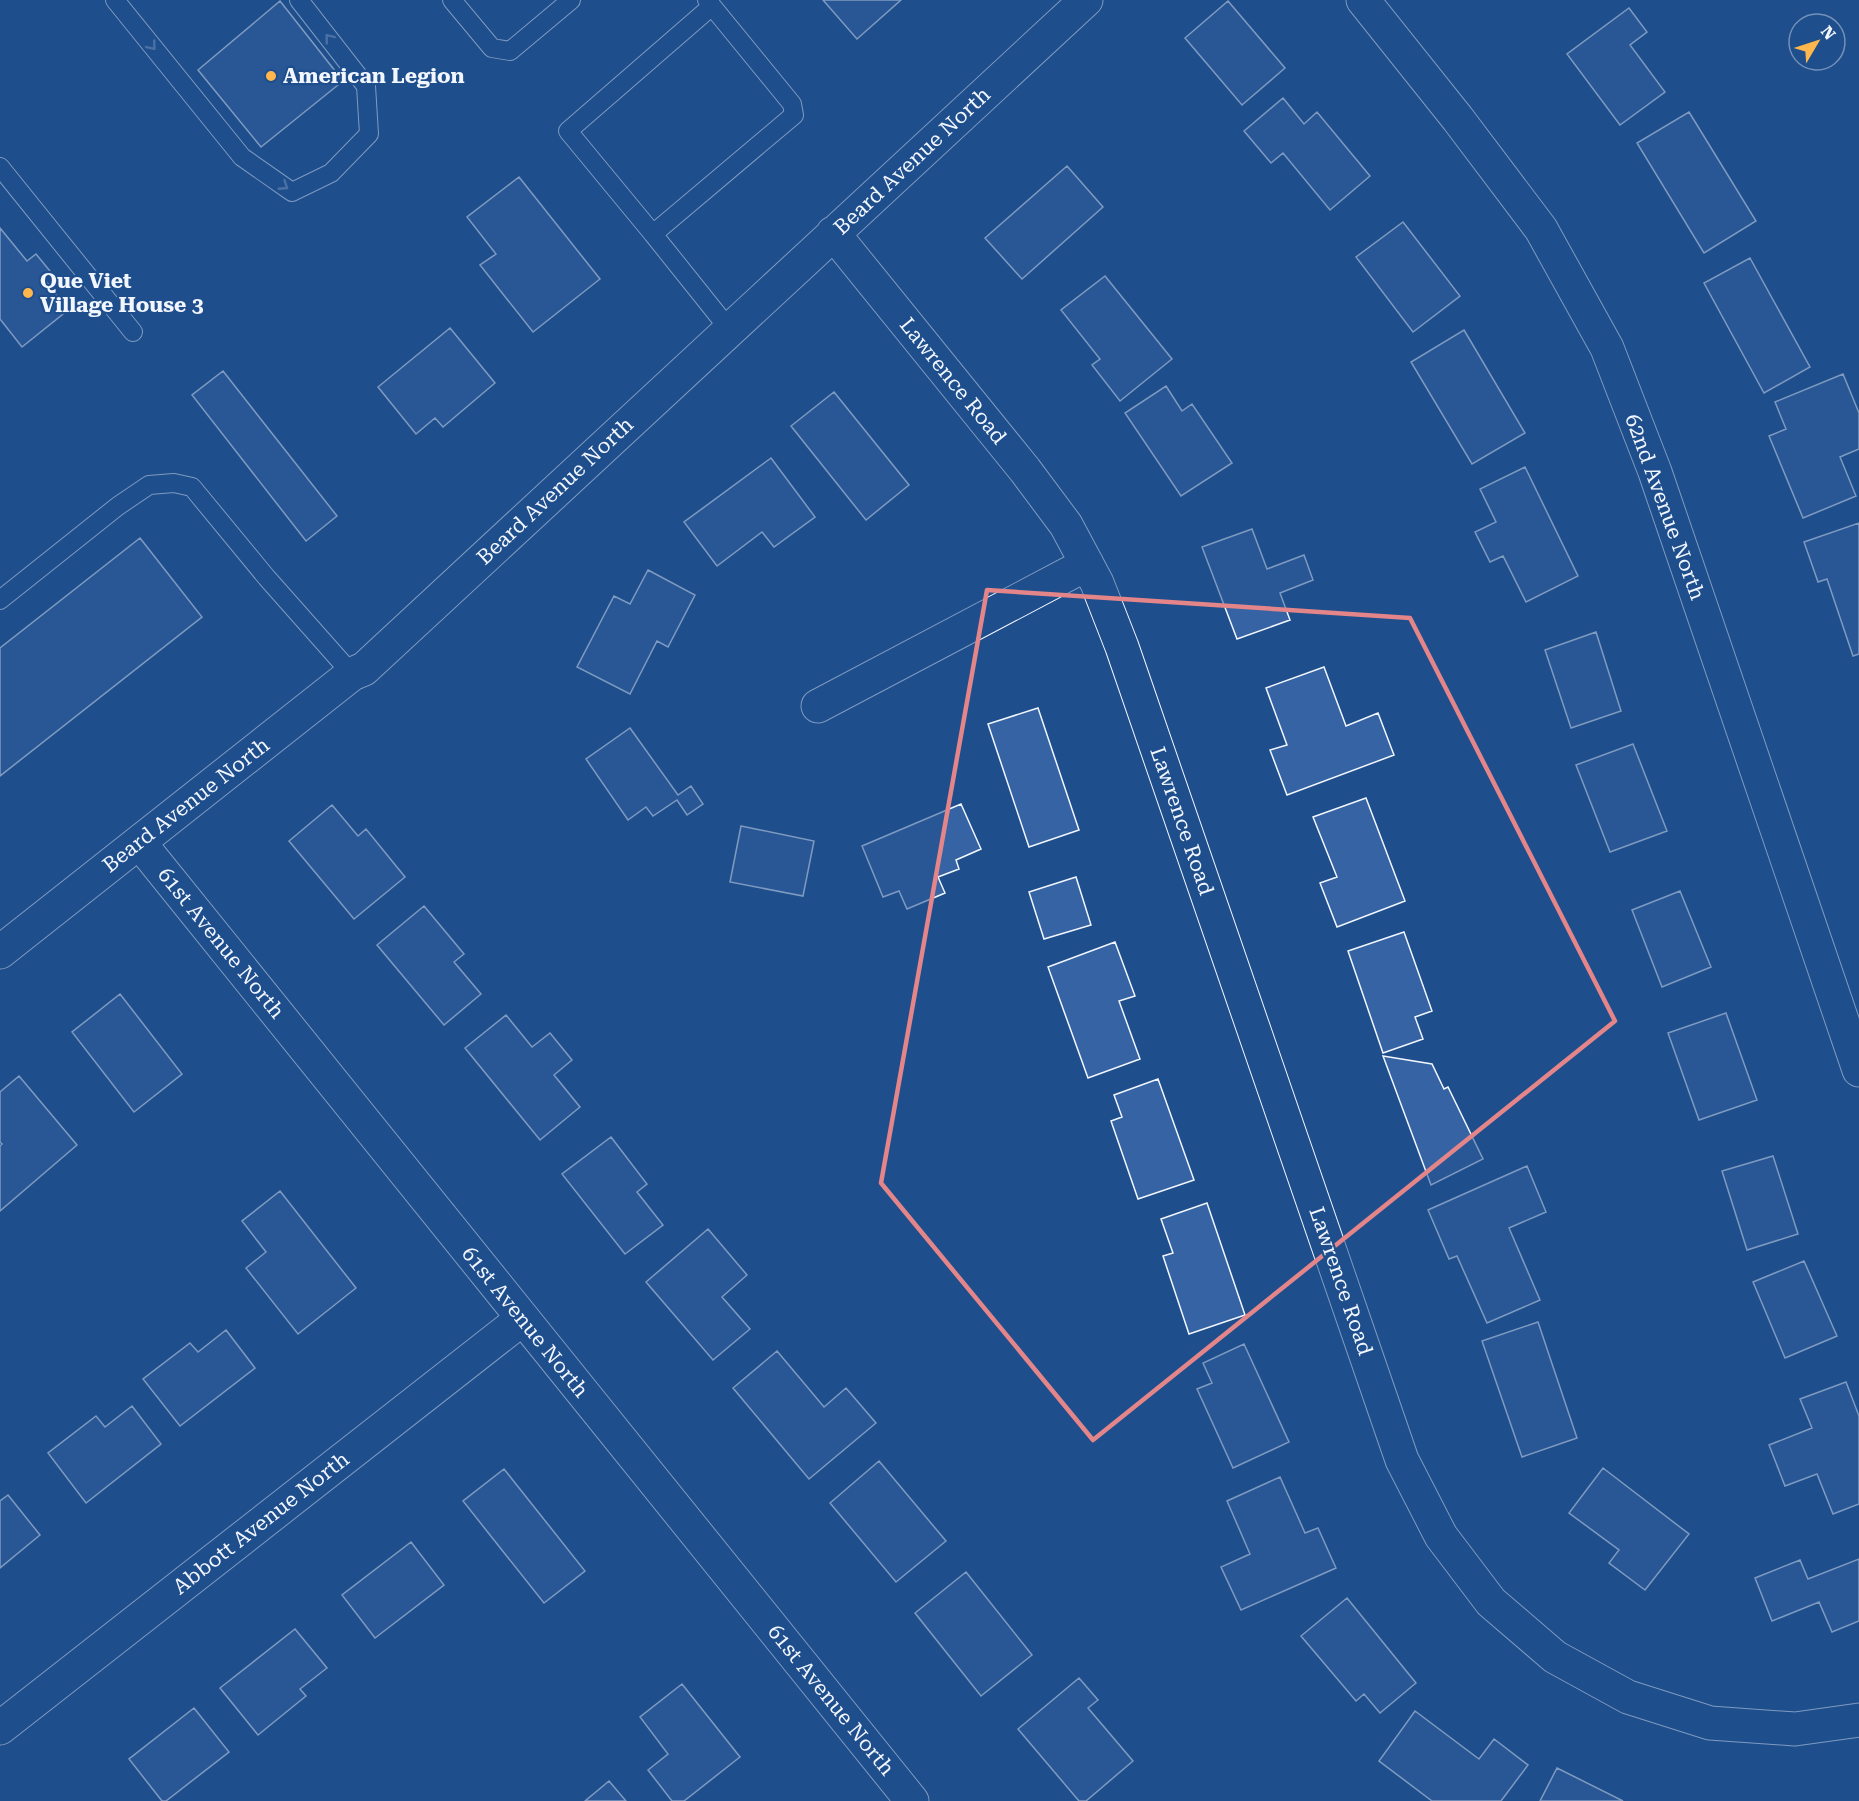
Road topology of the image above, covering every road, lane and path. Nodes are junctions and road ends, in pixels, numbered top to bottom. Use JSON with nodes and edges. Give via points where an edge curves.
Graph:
{"nodes":[{"id":1,"x":115,"y":0,"type":"edge"},
{"id":2,"x":299,"y":0,"type":"edge"},
{"id":3,"x":452,"y":0,"type":"edge"},
{"id":4,"x":571,"y":0,"type":"edge"},
{"id":5,"x":1086,"y":0,"type":"edge"},
{"id":6,"x":1363,"y":0,"type":"edge"},
{"id":7,"x":709,"y":3,"type":"edge"},
{"id":8,"x":0,"y":167,"type":"edge"},
{"id":9,"x":833,"y":233,"type":"junction"},
{"id":10,"x":653,"y":234,"type":"junction"},
{"id":11,"x":729,"y":329,"type":"junction"},
{"id":12,"x":133,"y":332,"type":"dead end"},
{"id":13,"x":1086,"y":564,"type":"junction"},
{"id":14,"x":0,"y":600,"type":"edge"},
{"id":15,"x":352,"y":674,"type":"junction"},
{"id":16,"x":818,"y":706,"type":"dead end"},
{"id":17,"x":139,"y":842,"type":"junction"},
{"id":18,"x":3,"y":944,"type":"edge"},
{"id":19,"x":1859,"y":1070,"type":"edge"},
{"id":20,"x":522,"y":1319,"type":"junction"},
{"id":21,"x":1859,"y":1720,"type":"edge"},
{"id":22,"x":0,"y":1728,"type":"edge"},
{"id":23,"x":904,"y":1798,"type":"edge"}],
"edges":[{"from":1,"to":2,"type":"lane","one_way":true,"via":[[242,157],[292,192],[331,172],[369,134],[366,86]]},
{"from":3,"to":4,"type":"lane","via":[[492,48],[510,51]]},
{"from":5,"to":9,"type":"street","name":"Beard Avenue North"},
{"from":6,"to":19,"type":"street","name":"62nd Avenue North","via":[[1540,229],[1607,348],[1655,472]]},
{"from":7,"to":10,"type":"lane","via":[[568,131]]},
{"from":7,"to":10,"type":"lane","via":[[792,104],[795,115]]},
{"from":8,"to":12,"type":"lane"},
{"from":9,"to":11,"type":"street","name":"Beard Avenue North"},
{"from":9,"to":13,"type":"street","name":"Lawrence Road","via":[[1025,470],[1066,525]]},
{"from":10,"to":11,"type":"lane"},
{"from":11,"to":15,"type":"street","name":"Beard Avenue North","via":[[364,669]]},
{"from":13,"to":16,"type":"street"},
{"from":13,"to":21,"type":"street","name":"Lawrence Road","via":[[1122,647],[1402,1460],[1441,1536],[1491,1602],[1556,1657],[1628,1697],[1710,1723],[1795,1729]]},
{"from":14,"to":15,"type":"lane","via":[[149,485],[174,483],[192,487]]},
{"from":15,"to":17,"type":"street","name":"Beard Avenue North"},
{"from":17,"to":18,"type":"street","name":"Beard Avenue North"},
{"from":17,"to":20,"type":"street","name":"61st Avenue North"},
{"from":20,"to":22,"type":"street","name":"Abbott Avenue North"},
{"from":20,"to":23,"type":"street","name":"61st Avenue North"}]}
